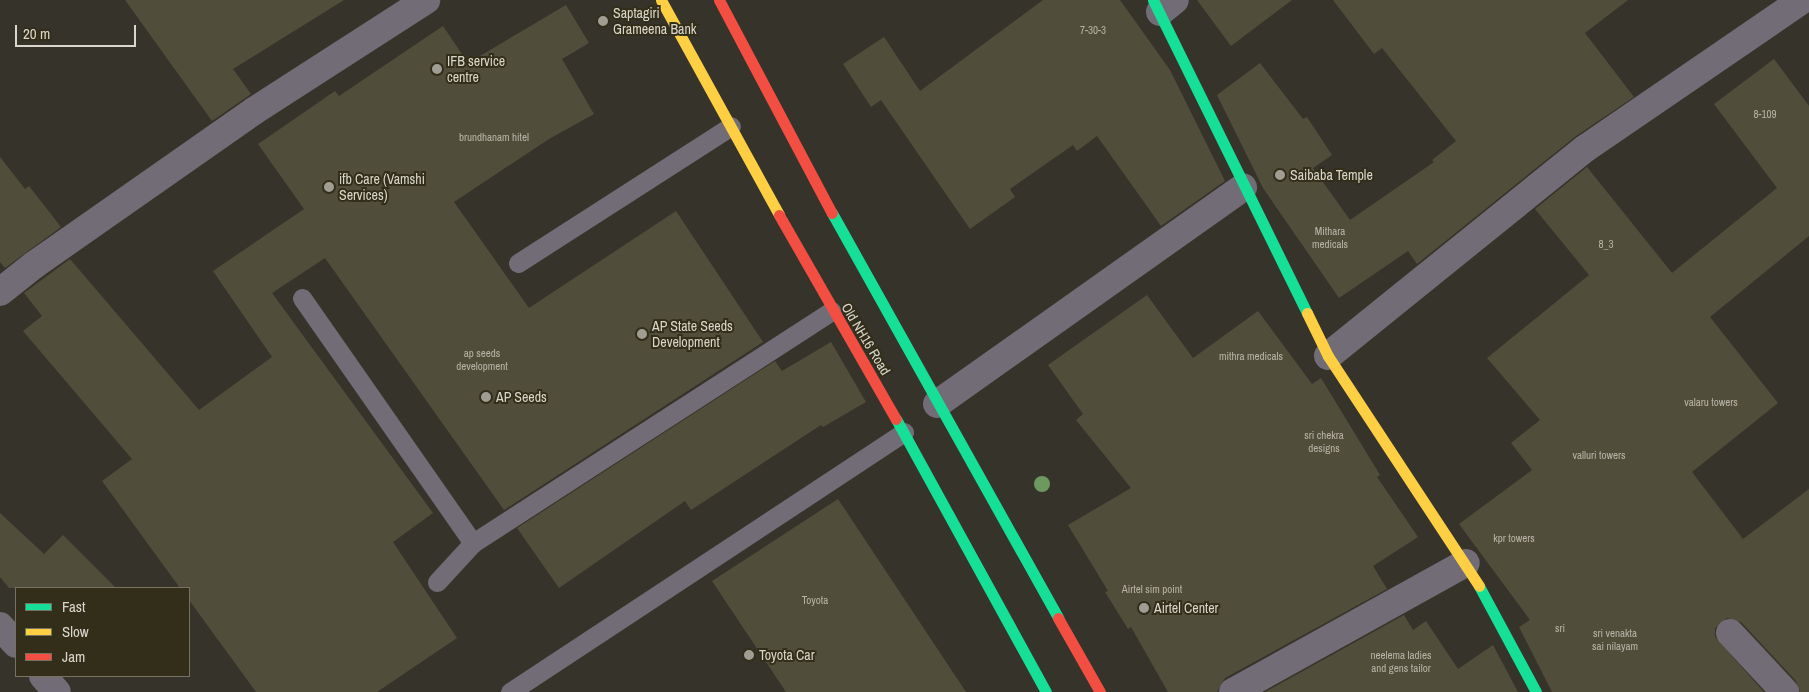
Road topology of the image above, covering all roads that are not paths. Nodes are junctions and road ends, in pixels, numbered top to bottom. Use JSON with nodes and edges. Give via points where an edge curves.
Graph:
{"nodes":[{"id":1,"x":426,"y":0,"type":"edge"},
{"id":2,"x":661,"y":0,"type":"edge"},
{"id":3,"x":719,"y":0,"type":"edge"},
{"id":4,"x":1802,"y":0,"type":"edge"},
{"id":5,"x":1162,"y":4,"type":"edge"},
{"id":6,"x":730,"y":126,"type":"junction"},
{"id":7,"x":1242,"y":187,"type":"junction"},
{"id":8,"x":518,"y":263,"type":"dead end"},
{"id":9,"x":0,"y":292,"type":"edge"},
{"id":10,"x":302,"y":298,"type":"dead end"},
{"id":11,"x":832,"y":311,"type":"junction"},
{"id":12,"x":1328,"y":356,"type":"junction"},
{"id":13,"x":937,"y":404,"type":"junction"},
{"id":14,"x":904,"y":432,"type":"junction"},
{"id":15,"x":473,"y":543,"type":"junction"},
{"id":16,"x":1466,"y":563,"type":"junction"},
{"id":17,"x":437,"y":582,"type":"dead end"},
{"id":18,"x":0,"y":626,"type":"edge"},
{"id":19,"x":1730,"y":633,"type":"dead end"},
{"id":20,"x":15,"y":643,"type":"edge"},
{"id":21,"x":44,"y":677,"type":"edge"},
{"id":22,"x":1045,"y":691,"type":"edge"},
{"id":23,"x":57,"y":692,"type":"edge"},
{"id":24,"x":510,"y":692,"type":"edge"},
{"id":25,"x":1100,"y":692,"type":"edge"},
{"id":26,"x":1233,"y":692,"type":"edge"},
{"id":27,"x":1536,"y":692,"type":"edge"},
{"id":28,"x":1785,"y":692,"type":"edge"}],
"edges":[{"from":1,"to":9,"type":"street","via":[[254,111]]},
{"from":2,"to":6,"type":"main road","name":"Old NH16 Road"},
{"from":3,"to":13,"type":"main road","name":"Old NH16 Road"},
{"from":4,"to":12,"type":"street","via":[[1586,148]]},
{"from":5,"to":7,"type":"main road"},
{"from":6,"to":8,"type":"lane"},
{"from":6,"to":11,"type":"main road","name":"Old NH16 Road"},
{"from":7,"to":12,"type":"main road"},
{"from":7,"to":13,"type":"street"},
{"from":10,"to":15,"type":"lane"},
{"from":11,"to":14,"type":"main road","name":"Old NH16 Road"},
{"from":11,"to":15,"type":"lane"},
{"from":12,"to":16,"type":"main road"},
{"from":13,"to":25,"type":"main road","name":"Old NH16 Road"},
{"from":14,"to":22,"type":"main road","name":"Old NH16 Road"},
{"from":14,"to":24,"type":"lane"},
{"from":15,"to":17,"type":"lane"},
{"from":16,"to":26,"type":"street"},
{"from":16,"to":27,"type":"main road"},
{"from":18,"to":20,"type":"street"},
{"from":19,"to":28,"type":"street"},
{"from":21,"to":23,"type":"street"}]}
